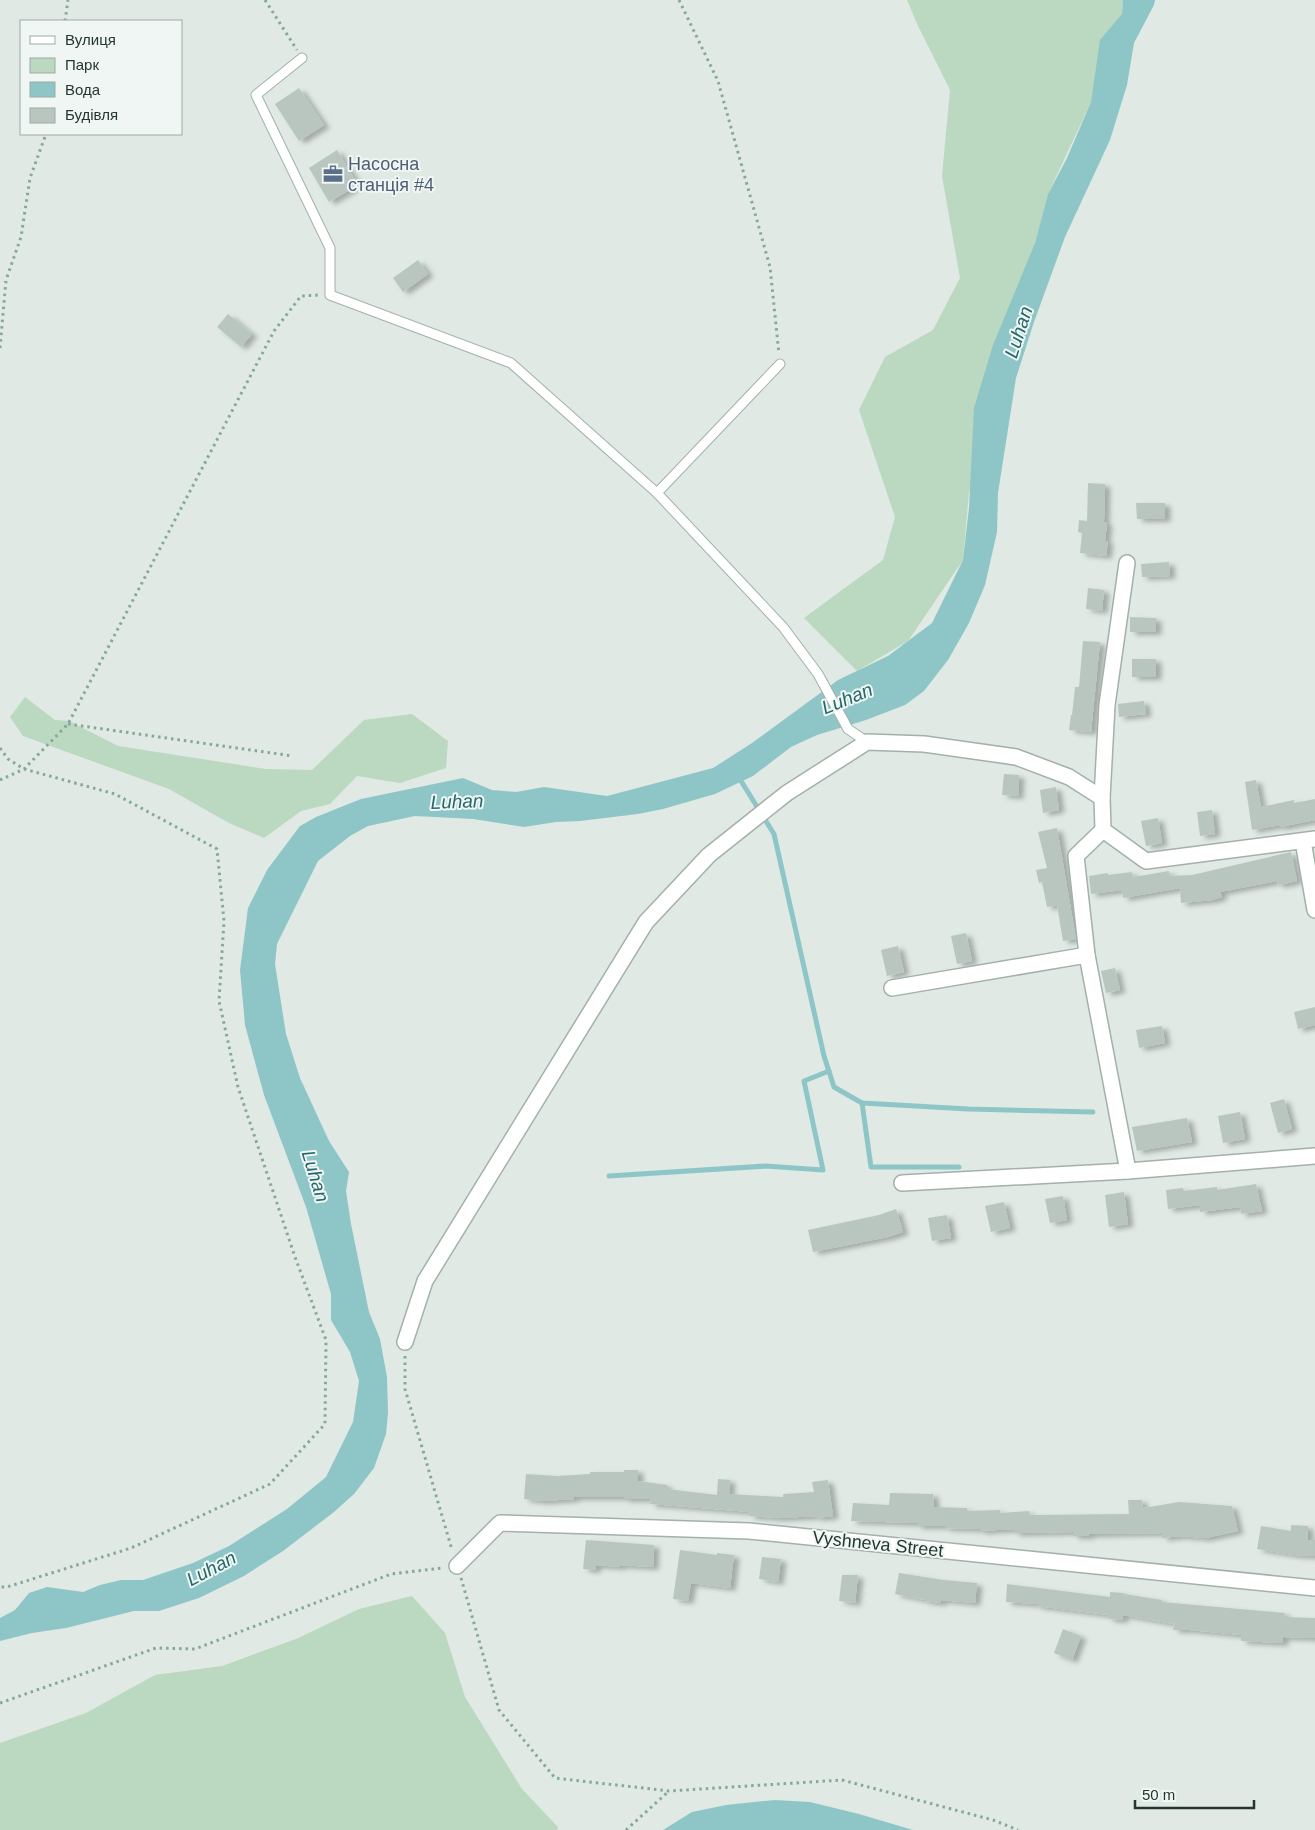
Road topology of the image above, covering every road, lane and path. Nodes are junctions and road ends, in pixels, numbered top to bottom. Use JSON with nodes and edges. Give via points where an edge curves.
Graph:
{"nodes":[{"id":1,"x":68,"y":0,"type":"edge"},
{"id":2,"x":265,"y":0,"type":"edge"},
{"id":3,"x":679,"y":0,"type":"edge"},
{"id":4,"x":65,"y":20,"type":"edge"},
{"id":5,"x":302,"y":58,"type":"joint"},
{"id":6,"x":46,"y":135,"type":"edge"},
{"id":7,"x":330,"y":294,"type":"junction"},
{"id":8,"x":0,"y":348,"type":"edge"},
{"id":9,"x":780,"y":364,"type":"joint"},
{"id":10,"x":657,"y":493,"type":"junction"},
{"id":11,"x":1127,"y":563,"type":"dead end"},
{"id":12,"x":68,"y":724,"type":"junction"},
{"id":13,"x":867,"y":742,"type":"junction"},
{"id":14,"x":0,"y":748,"type":"edge"},
{"id":15,"x":293,"y":756,"type":"dead end"},
{"id":16,"x":24,"y":770,"type":"junction"},
{"id":17,"x":0,"y":780,"type":"edge"},
{"id":18,"x":1102,"y":798,"type":"junction"},
{"id":19,"x":1103,"y":830,"type":"junction"},
{"id":20,"x":1309,"y":840,"type":"edge"},
{"id":21,"x":1315,"y":910,"type":"edge"},
{"id":22,"x":1087,"y":955,"type":"junction"},
{"id":23,"x":892,"y":988,"type":"dead end"},
{"id":24,"x":1315,"y":1156,"type":"edge"},
{"id":25,"x":1128,"y":1171,"type":"junction"},
{"id":26,"x":902,"y":1183,"type":"dead end"},
{"id":27,"x":405,"y":1342,"type":"joint"},
{"id":28,"x":457,"y":1566,"type":"junction"},
{"id":29,"x":0,"y":1587,"type":"edge"},
{"id":30,"x":1315,"y":1588,"type":"edge"},
{"id":31,"x":0,"y":1703,"type":"edge"},
{"id":32,"x":669,"y":1791,"type":"junction"},
{"id":33,"x":626,"y":1830,"type":"edge"},
{"id":34,"x":1018,"y":1830,"type":"edge"}],
"edges":[{"from":1,"to":4,"type":"path"},
{"from":2,"to":5,"type":"path"},
{"from":3,"to":9,"type":"path","via":[[718,81],[768,258]]},
{"from":5,"to":7,"type":"lane","via":[[256,95],[330,248]]},
{"from":6,"to":8,"type":"path","via":[[30,178],[21,237],[6,280]]},
{"from":7,"to":10,"type":"lane","via":[[511,364]]},
{"from":7,"to":12,"type":"path","via":[[301,296],[274,331]]},
{"from":9,"to":10,"type":"lane"},
{"from":10,"to":13,"type":"lane","via":[[783,627],[818,674],[848,729]]},
{"from":11,"to":18,"type":"street","via":[[1107,705]]},
{"from":12,"to":15,"type":"path"},
{"from":12,"to":16,"type":"path"},
{"from":13,"to":18,"type":"street","via":[[924,744],[1016,757],[1069,777]]},
{"from":13,"to":27,"type":"street","via":[[787,792],[709,855],[646,922],[425,1281]]},
{"from":14,"to":16,"type":"path","via":[[8,759]]},
{"from":16,"to":17,"type":"path"},
{"from":16,"to":29,"type":"path","via":[[115,794],[217,849],[224,921],[219,1002],[238,1087],[326,1340],[326,1424],[270,1484],[131,1548]]},
{"from":18,"to":19,"type":"street"},
{"from":19,"to":20,"type":"street","via":[[1146,861]]},
{"from":19,"to":22,"type":"street","via":[[1076,856]]},
{"from":20,"to":21,"type":"street"},
{"from":22,"to":23,"type":"street"},
{"from":22,"to":25,"type":"street"},
{"from":24,"to":25,"type":"street"},
{"from":25,"to":26,"type":"street"},
{"from":27,"to":28,"type":"path","via":[[405,1389]]},
{"from":28,"to":30,"type":"street","name":"Vyshneva Street","via":[[500,1523],[750,1531]]},
{"from":28,"to":31,"type":"path","via":[[391,1574],[195,1649],[156,1648]]},
{"from":28,"to":32,"type":"path","via":[[499,1710],[555,1778]]},
{"from":32,"to":33,"type":"path"},
{"from":32,"to":34,"type":"path","via":[[842,1780],[993,1820]]}]}
